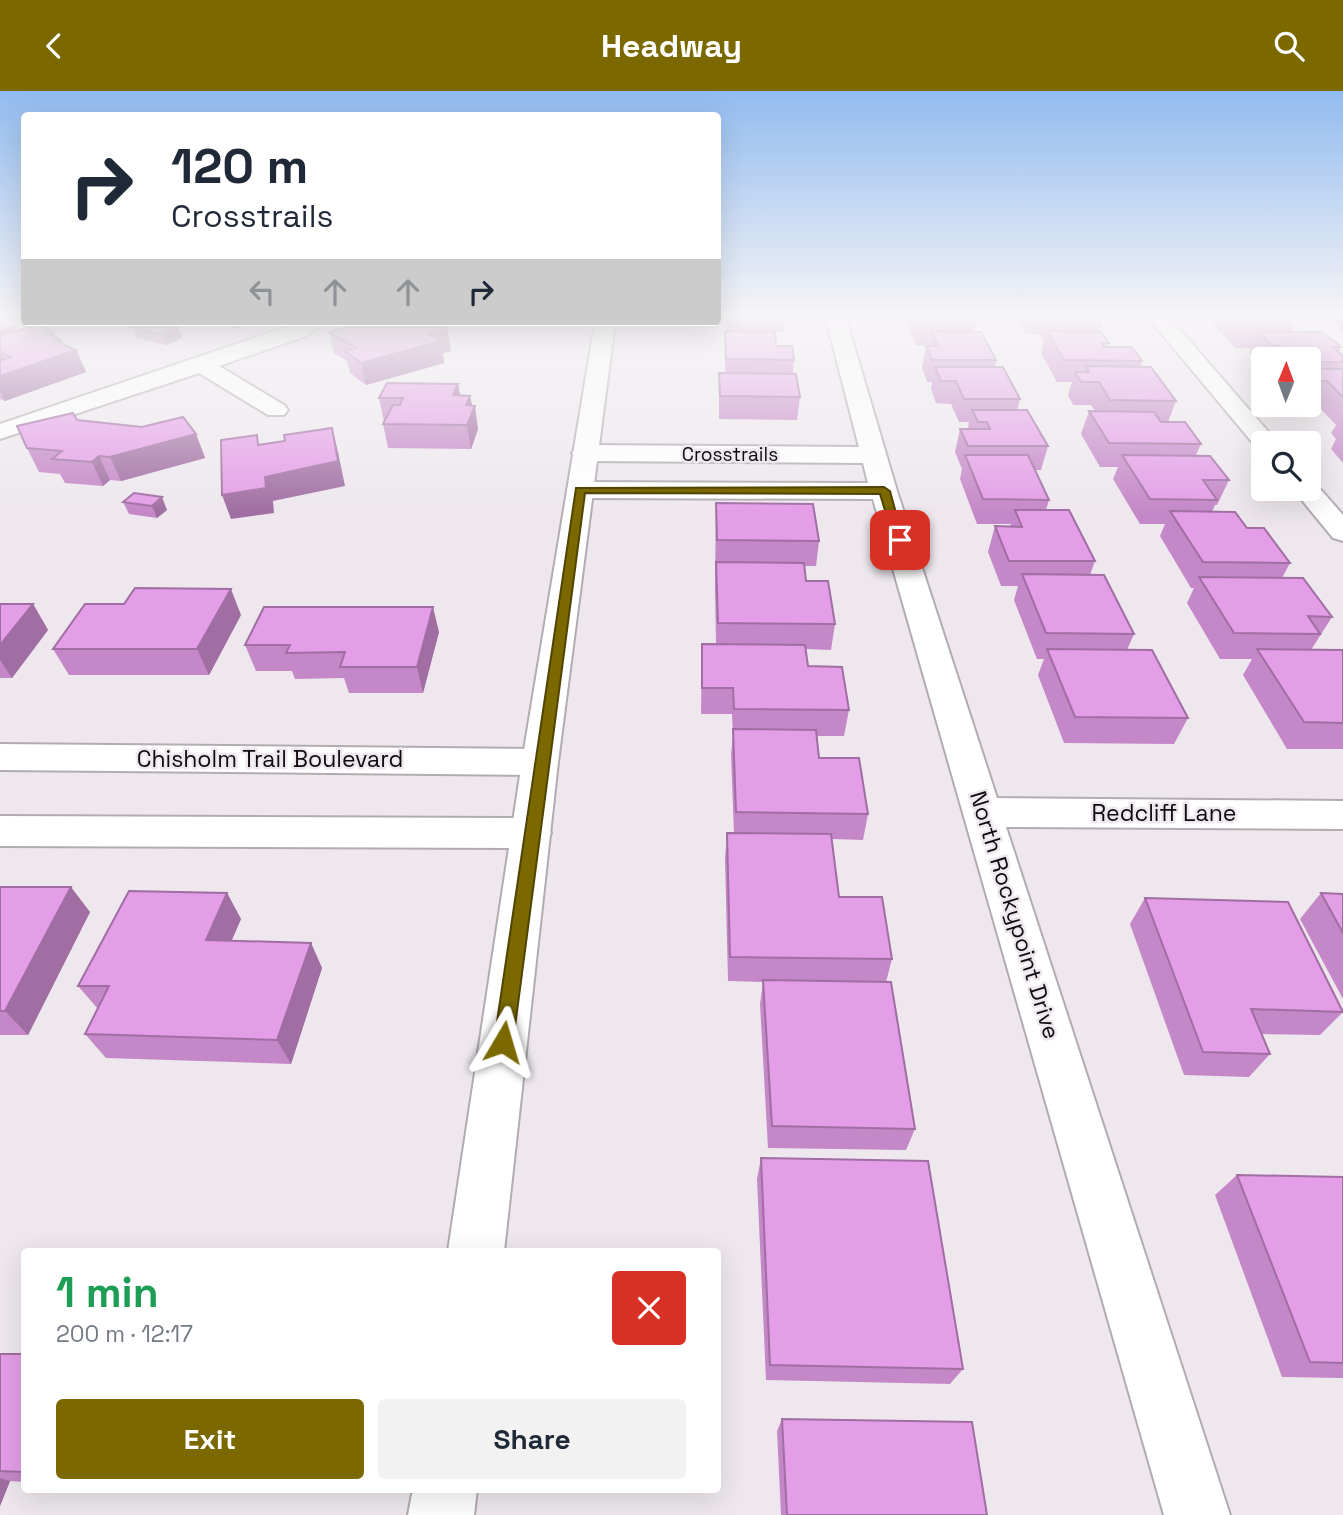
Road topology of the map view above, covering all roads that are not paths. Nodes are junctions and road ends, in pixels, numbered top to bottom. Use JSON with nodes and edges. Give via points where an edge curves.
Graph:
{"nodes":[{"id":1,"x":152,"y":381,"type":"edge"},
{"id":2,"x":229,"y":381,"type":"edge"},
{"id":3,"x":596,"y":381,"type":"edge"},
{"id":4,"x":854,"y":381,"type":"edge"},
{"id":5,"x":1213,"y":381,"type":"edge"},
{"id":6,"x":276,"y":410,"type":"dead end"},
{"id":7,"x":1256,"y":431,"type":"edge"},
{"id":8,"x":0,"y":432,"type":"edge"},
{"id":9,"x":585,"y":453,"type":"junction"},
{"id":10,"x":880,"y":473,"type":"junction"},
{"id":11,"x":580,"y":490,"type":"junction"},
{"id":12,"x":1316,"y":501,"type":"edge"},
{"id":13,"x":1343,"y":532,"type":"edge"},
{"id":14,"x":0,"y":757,"type":"edge"},
{"id":15,"x":540,"y":762,"type":"junction"},
{"id":16,"x":984,"y":812,"type":"junction"},
{"id":17,"x":1343,"y":815,"type":"edge"},
{"id":18,"x":0,"y":831,"type":"edge"},
{"id":19,"x":531,"y":833,"type":"junction"},
{"id":20,"x":476,"y":1248,"type":"edge"},
{"id":21,"x":445,"y":1493,"type":"edge"},
{"id":22,"x":442,"y":1515,"type":"edge"},
{"id":23,"x":1197,"y":1515,"type":"edge"}],
"edges":[{"from":1,"to":8,"type":"street"},
{"from":2,"to":6,"type":"street"},
{"from":3,"to":9,"type":"street"},
{"from":4,"to":10,"type":"street","name":"North Rockypoint Drive"},
{"from":5,"to":7,"type":"street"},
{"from":9,"to":10,"type":"street","name":"Crosstrails"},
{"from":9,"to":11,"type":"street"},
{"from":10,"to":11,"type":"street","name":"Crosstrails"},
{"from":10,"to":16,"type":"street","name":"North Rockypoint Drive"},
{"from":11,"to":15,"type":"street"},
{"from":12,"to":13,"type":"street"},
{"from":14,"to":15,"type":"street","name":"Chisholm Trail Boulevard"},
{"from":15,"to":19,"type":"street"},
{"from":16,"to":17,"type":"street","name":"Redcliff Lane"},
{"from":16,"to":23,"type":"street","name":"North Rockypoint Drive"},
{"from":18,"to":19,"type":"street"},
{"from":19,"to":20,"type":"street"},
{"from":21,"to":22,"type":"street"}]}
